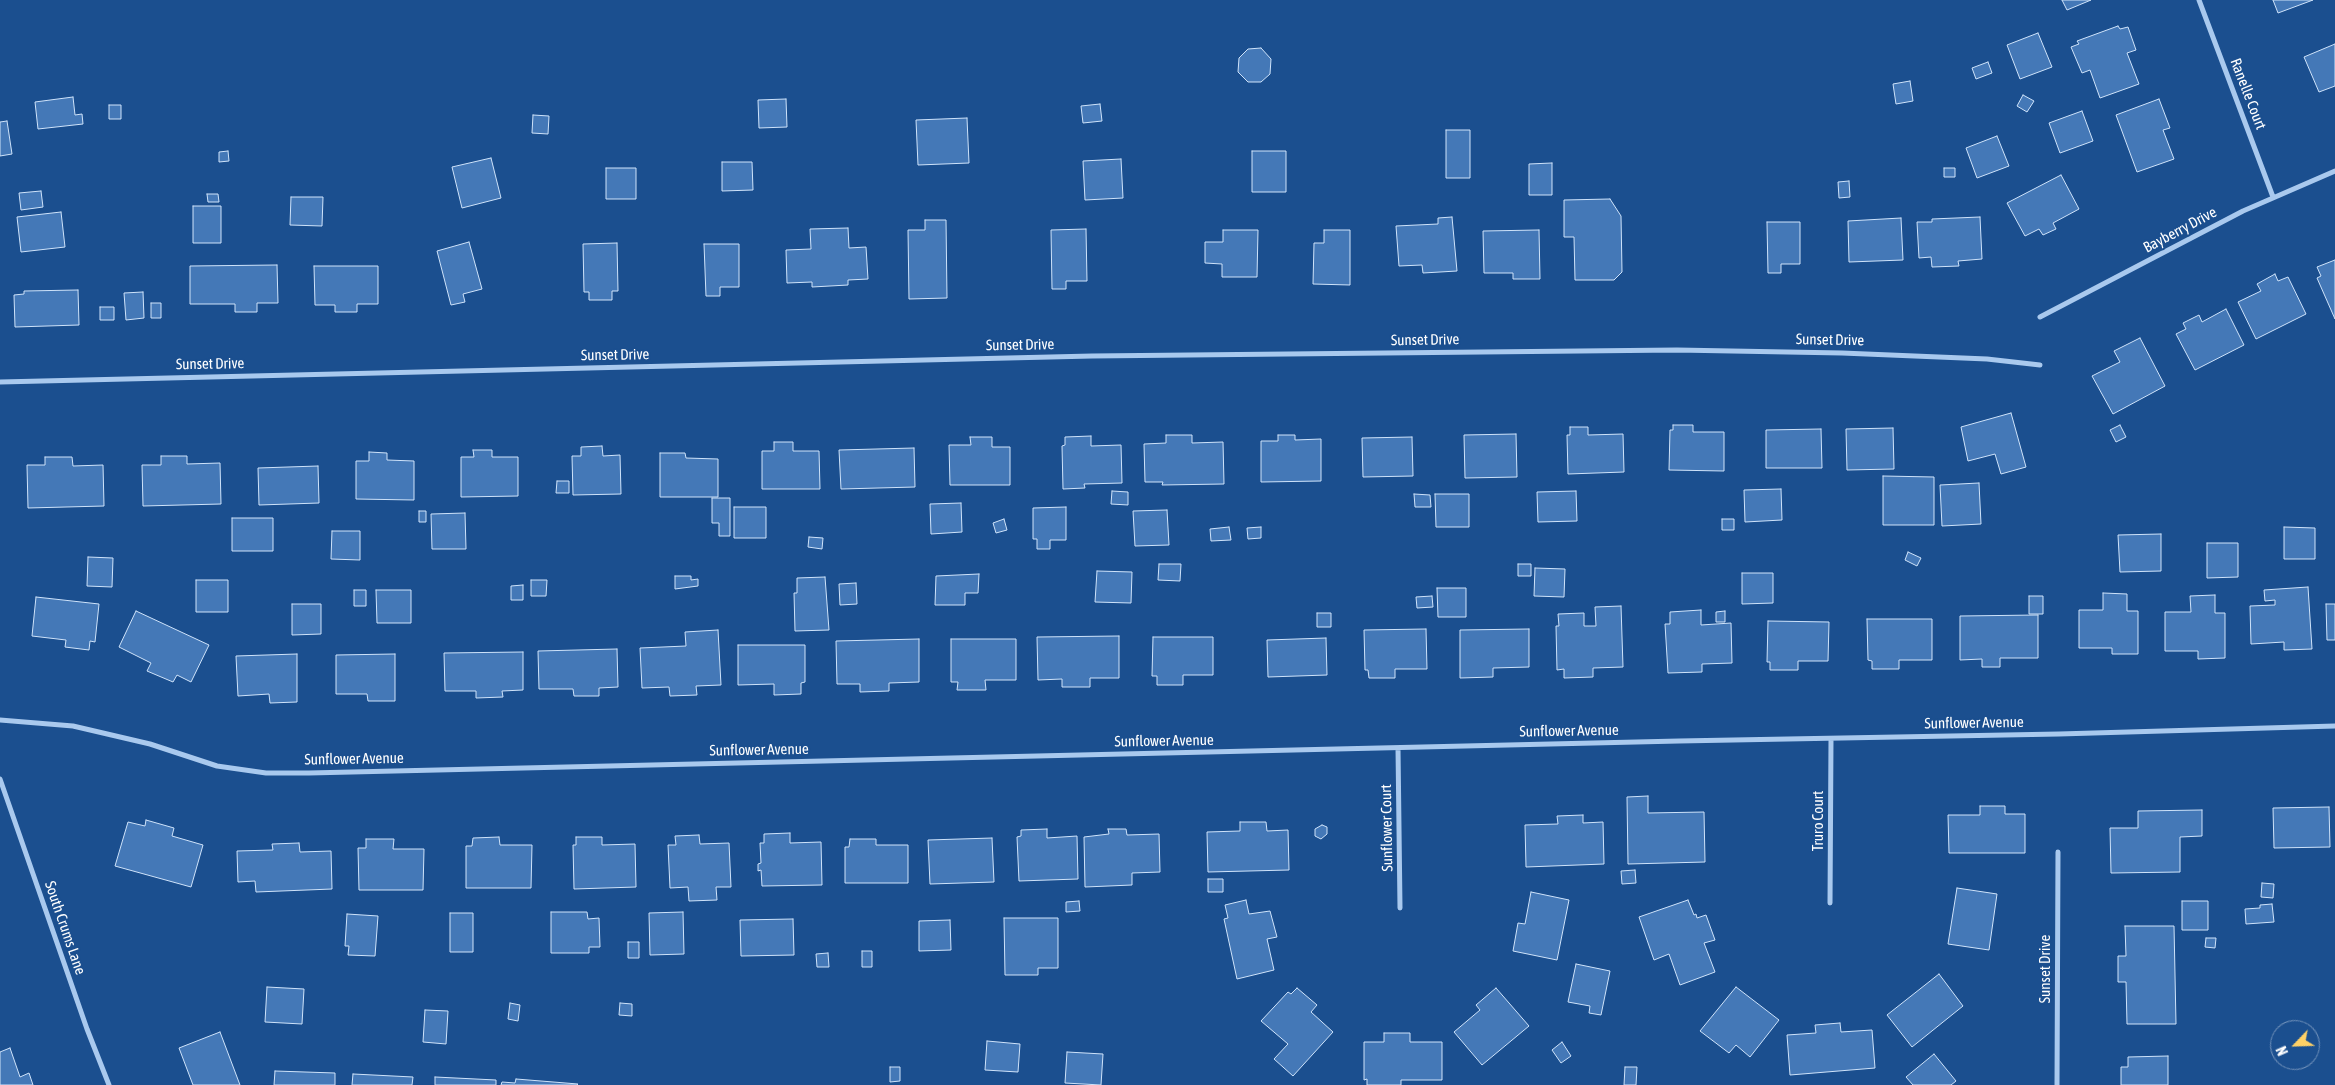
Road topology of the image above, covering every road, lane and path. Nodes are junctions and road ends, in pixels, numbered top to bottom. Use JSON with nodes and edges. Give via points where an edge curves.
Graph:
{"nodes":[{"id":1,"x":2199,"y":0,"type":"edge"},
{"id":2,"x":2335,"y":172,"type":"edge"},
{"id":3,"x":2273,"y":197,"type":"junction"},
{"id":4,"x":2040,"y":317,"type":"dead end"},
{"id":5,"x":2040,"y":365,"type":"dead end"},
{"id":6,"x":0,"y":382,"type":"edge"},
{"id":7,"x":0,"y":720,"type":"edge"},
{"id":8,"x":2335,"y":726,"type":"edge"},
{"id":9,"x":1830,"y":738,"type":"junction"},
{"id":10,"x":1398,"y":748,"type":"junction"},
{"id":11,"x":0,"y":779,"type":"edge"},
{"id":12,"x":2058,"y":852,"type":"dead end"},
{"id":13,"x":1830,"y":903,"type":"dead end"},
{"id":14,"x":1400,"y":908,"type":"dead end"},
{"id":15,"x":110,"y":1085,"type":"edge"},
{"id":16,"x":2057,"y":1085,"type":"edge"}],
"edges":[{"from":1,"to":3,"type":"street","name":"Ranelle Court"},
{"from":2,"to":3,"type":"street","name":"Bayberry Drive"},
{"from":3,"to":4,"type":"street","name":"Bayberry Drive"},
{"from":5,"to":6,"type":"street","name":"Sunset Drive","via":[[1987,359],[1852,353],[1677,350],[1092,356]]},
{"from":7,"to":10,"type":"street","name":"Sunflower Avenue","via":[[73,726],[150,744],[218,766],[266,773]]},
{"from":8,"to":9,"type":"street","name":"Sunflower Avenue"},
{"from":9,"to":10,"type":"street","name":"Sunflower Avenue"},
{"from":9,"to":13,"type":"street","name":"Truro Court"},
{"from":10,"to":14,"type":"street","name":"Sunflower Court"},
{"from":11,"to":15,"type":"street","name":"South Crums Lane","via":[[86,1029]]},
{"from":12,"to":16,"type":"street","name":"Sunset Drive"}]}
